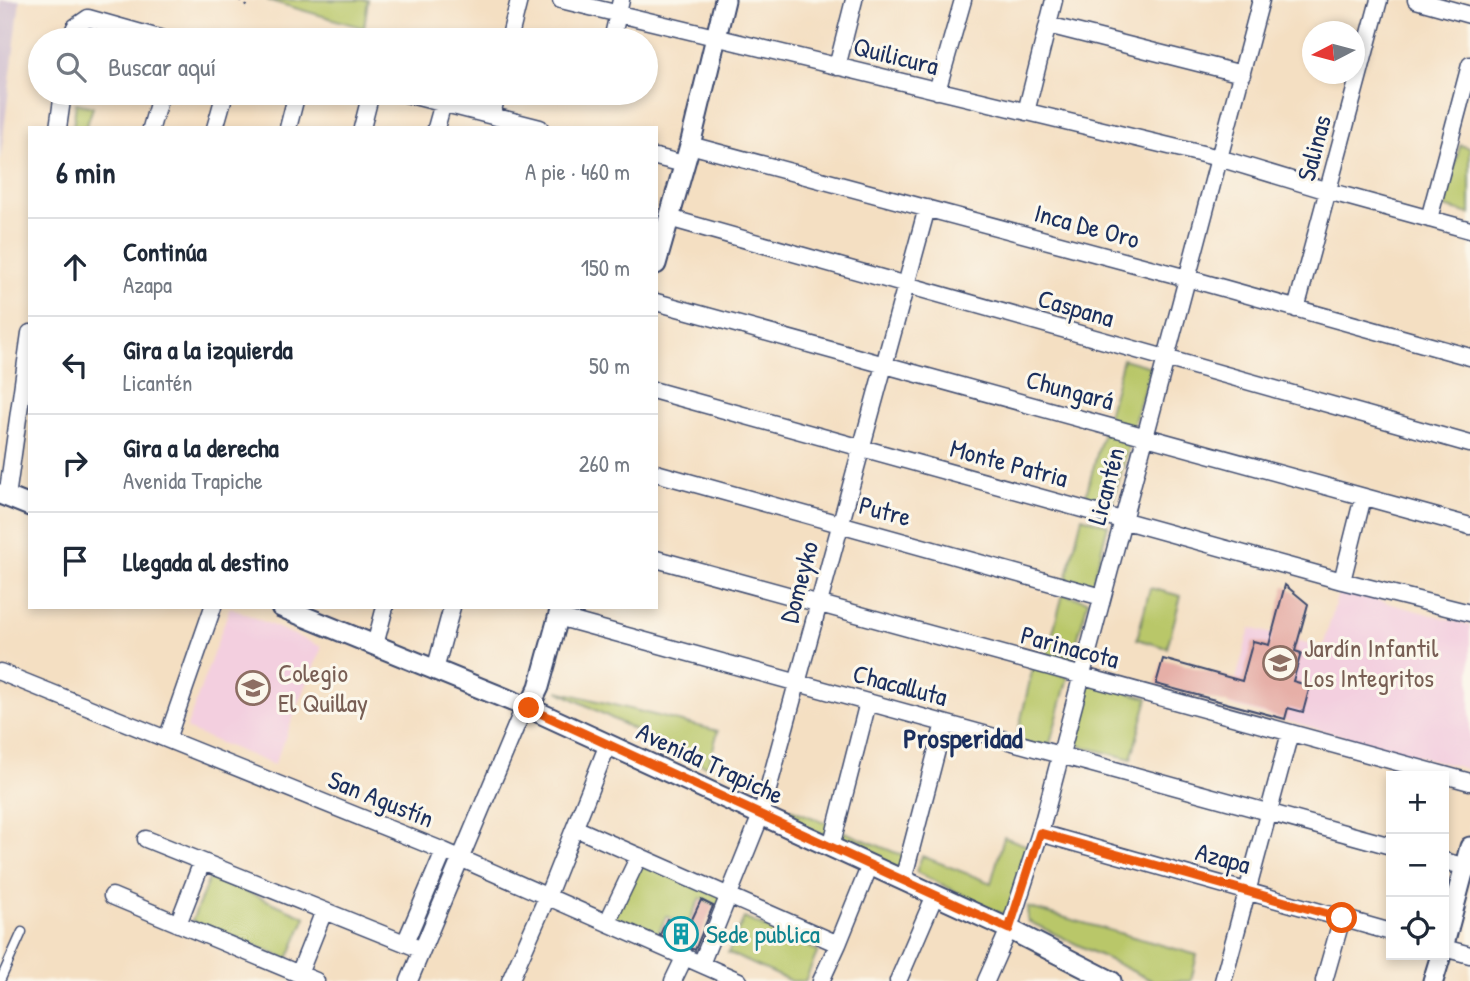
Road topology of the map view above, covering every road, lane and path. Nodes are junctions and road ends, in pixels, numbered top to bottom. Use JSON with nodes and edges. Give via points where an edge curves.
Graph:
{"nodes":[{"id":1,"x":240,"y":0,"type":"edge"},
{"id":2,"x":519,"y":0,"type":"edge"},
{"id":3,"x":561,"y":0,"type":"edge"},
{"id":4,"x":724,"y":0,"type":"edge"},
{"id":5,"x":854,"y":0,"type":"edge"},
{"id":6,"x":963,"y":0,"type":"edge"},
{"id":7,"x":1055,"y":0,"type":"edge"},
{"id":8,"x":1261,"y":0,"type":"edge"},
{"id":9,"x":1379,"y":0,"type":"edge"},
{"id":10,"x":1416,"y":0,"type":"edge"},
{"id":11,"x":620,"y":7,"type":"edge"},
{"id":12,"x":249,"y":9,"type":"dead end"},
{"id":13,"x":1470,"y":15,"type":"edge"},
{"id":14,"x":1048,"y":25,"type":"junction"},
{"id":15,"x":75,"y":28,"type":"edge"},
{"id":16,"x":123,"y":28,"type":"edge"},
{"id":17,"x":512,"y":28,"type":"edge"},
{"id":18,"x":615,"y":28,"type":"edge"},
{"id":19,"x":716,"y":37,"type":"junction"},
{"id":20,"x":1470,"y":65,"type":"edge"},
{"id":21,"x":837,"y":66,"type":"junction"},
{"id":22,"x":1242,"y":74,"type":"junction"},
{"id":23,"x":937,"y":91,"type":"junction"},
{"id":24,"x":61,"y":105,"type":"edge"},
{"id":25,"x":158,"y":105,"type":"edge"},
{"id":26,"x":222,"y":105,"type":"edge"},
{"id":27,"x":295,"y":105,"type":"edge"},
{"id":28,"x":368,"y":105,"type":"edge"},
{"id":29,"x":442,"y":105,"type":"edge"},
{"id":30,"x":451,"y":105,"type":"edge"},
{"id":31,"x":494,"y":105,"type":"edge"},
{"id":32,"x":1026,"y":112,"type":"junction"},
{"id":33,"x":492,"y":116,"type":"junction"},
{"id":34,"x":1463,"y":123,"type":"edge"},
{"id":35,"x":516,"y":125,"type":"edge"},
{"id":36,"x":58,"y":126,"type":"edge"},
{"id":37,"x":152,"y":126,"type":"edge"},
{"id":38,"x":216,"y":126,"type":"edge"},
{"id":39,"x":290,"y":126,"type":"edge"},
{"id":40,"x":363,"y":126,"type":"edge"},
{"id":41,"x":437,"y":126,"type":"edge"},
{"id":42,"x":690,"y":145,"type":"junction"},
{"id":43,"x":658,"y":158,"type":"edge"},
{"id":44,"x":1219,"y":158,"type":"junction"},
{"id":45,"x":684,"y":164,"type":"junction"},
{"id":46,"x":1328,"y":191,"type":"junction"},
{"id":47,"x":927,"y":208,"type":"junction"},
{"id":48,"x":1429,"y":219,"type":"junction"},
{"id":49,"x":663,"y":229,"type":"edge"},
{"id":50,"x":1470,"y":230,"type":"edge"},
{"id":51,"x":658,"y":254,"type":"edge"},
{"id":52,"x":1187,"y":278,"type":"junction"},
{"id":53,"x":906,"y":285,"type":"junction"},
{"id":54,"x":658,"y":303,"type":"edge"},
{"id":55,"x":1296,"y":309,"type":"junction"},
{"id":56,"x":28,"y":345,"type":"edge"},
{"id":57,"x":1470,"y":357,"type":"edge"},
{"id":58,"x":1166,"y":358,"type":"junction"},
{"id":59,"x":884,"y":365,"type":"junction"},
{"id":60,"x":658,"y":392,"type":"edge"},
{"id":61,"x":1144,"y":436,"type":"junction"},
{"id":62,"x":1470,"y":444,"type":"edge"},
{"id":63,"x":861,"y":448,"type":"junction"},
{"id":64,"x":658,"y":474,"type":"edge"},
{"id":65,"x":4,"y":495,"type":"edge"},
{"id":66,"x":1363,"y":497,"type":"junction"},
{"id":67,"x":28,"y":505,"type":"edge"},
{"id":68,"x":1122,"y":520,"type":"junction"},
{"id":69,"x":841,"y":524,"type":"junction"},
{"id":70,"x":1470,"y":526,"type":"edge"},
{"id":71,"x":658,"y":560,"type":"edge"},
{"id":72,"x":1342,"y":581,"type":"junction"},
{"id":73,"x":1101,"y":597,"type":"junction"},
{"id":74,"x":819,"y":604,"type":"junction"},
{"id":75,"x":212,"y":609,"type":"edge"},
{"id":76,"x":385,"y":609,"type":"edge"},
{"id":77,"x":451,"y":609,"type":"edge"},
{"id":78,"x":307,"y":612,"type":"edge"},
{"id":79,"x":560,"y":612,"type":"edge"},
{"id":80,"x":1470,"y":613,"type":"edge"},
{"id":81,"x":375,"y":646,"type":"junction"},
{"id":82,"x":435,"y":670,"type":"junction"},
{"id":83,"x":0,"y":672,"type":"edge"},
{"id":84,"x":1080,"y":675,"type":"junction"},
{"id":85,"x":797,"y":683,"type":"junction"},
{"id":86,"x":868,"y":702,"type":"junction"},
{"id":87,"x":529,"y":708,"type":"junction"},
{"id":88,"x":944,"y":723,"type":"junction"},
{"id":89,"x":1290,"y":733,"type":"junction"},
{"id":90,"x":167,"y":739,"type":"junction"},
{"id":91,"x":608,"y":744,"type":"junction"},
{"id":92,"x":1060,"y":753,"type":"junction"},
{"id":93,"x":1470,"y":782,"type":"edge"},
{"id":94,"x":1268,"y":812,"type":"junction"},
{"id":95,"x":761,"y":815,"type":"junction"},
{"id":96,"x":575,"y":828,"type":"junction"},
{"id":97,"x":1040,"y":833,"type":"junction"},
{"id":98,"x":146,"y":839,"type":"dead end"},
{"id":99,"x":1386,"y":845,"type":"edge"},
{"id":100,"x":831,"y":847,"type":"junction"},
{"id":101,"x":1470,"y":847,"type":"edge"},
{"id":102,"x":444,"y":851,"type":"junction"},
{"id":103,"x":639,"y":856,"type":"junction"},
{"id":104,"x":461,"y":859,"type":"junction"},
{"id":105,"x":202,"y":862,"type":"junction"},
{"id":106,"x":1449,"y":862,"type":"edge"},
{"id":107,"x":870,"y":865,"type":"junction"},
{"id":108,"x":1467,"y":867,"type":"edge"},
{"id":109,"x":903,"y":880,"type":"junction"},
{"id":110,"x":1247,"y":890,"type":"junction"},
{"id":111,"x":729,"y":895,"type":"junction"},
{"id":112,"x":935,"y":895,"type":"junction"},
{"id":113,"x":112,"y":896,"type":"dead end"},
{"id":114,"x":547,"y":897,"type":"junction"},
{"id":115,"x":324,"y":911,"type":"junction"},
{"id":116,"x":1342,"y":918,"type":"junction"},
{"id":117,"x":607,"y":923,"type":"junction"},
{"id":118,"x":178,"y":924,"type":"junction"},
{"id":119,"x":1009,"y":929,"type":"junction"},
{"id":120,"x":1449,"y":929,"type":"edge"},
{"id":121,"x":1386,"y":931,"type":"edge"},
{"id":122,"x":22,"y":932,"type":"dead end"},
{"id":123,"x":405,"y":943,"type":"junction"},
{"id":124,"x":838,"y":944,"type":"junction"},
{"id":125,"x":1449,"y":948,"type":"edge"},
{"id":126,"x":422,"y":950,"type":"junction"},
{"id":127,"x":1470,"y":955,"type":"edge"},
{"id":128,"x":685,"y":956,"type":"junction"},
{"id":129,"x":1439,"y":960,"type":"edge"},
{"id":130,"x":701,"y":964,"type":"junction"},
{"id":131,"x":299,"y":974,"type":"junction"},
{"id":132,"x":2,"y":980,"type":"edge"},
{"id":133,"x":514,"y":980,"type":"edge"},
{"id":134,"x":316,"y":981,"type":"edge"},
{"id":135,"x":410,"y":981,"type":"edge"},
{"id":136,"x":673,"y":981,"type":"edge"},
{"id":137,"x":739,"y":981,"type":"edge"},
{"id":138,"x":821,"y":981,"type":"edge"},
{"id":139,"x":898,"y":981,"type":"edge"},
{"id":140,"x":986,"y":981,"type":"edge"},
{"id":141,"x":1111,"y":981,"type":"edge"},
{"id":142,"x":1223,"y":981,"type":"edge"},
{"id":143,"x":1324,"y":981,"type":"edge"},
{"id":144,"x":1433,"y":981,"type":"edge"}],
"edges":[{"from":1,"to":12,"type":"path"},
{"from":2,"to":17,"type":"street"},
{"from":3,"to":11,"type":"street","name":"Quilicura"},
{"from":4,"to":19,"type":"street"},
{"from":5,"to":21,"type":"street"},
{"from":6,"to":23,"type":"street"},
{"from":7,"to":14,"type":"street"},
{"from":8,"to":22,"type":"street","name":"Licantén"},
{"from":9,"to":46,"type":"street","name":"Salinas"},
{"from":10,"to":13,"type":"street"},
{"from":11,"to":18,"type":"street"},
{"from":11,"to":19,"type":"street","name":"Quilicura"},
{"from":14,"to":22,"type":"street"},
{"from":14,"to":32,"type":"street"},
{"from":15,"to":16,"type":"street","via":[[88,18]]},
{"from":19,"to":21,"type":"street","name":"Quilicura"},
{"from":19,"to":42,"type":"street"},
{"from":20,"to":34,"type":"street"},
{"from":21,"to":23,"type":"street","name":"Quilicura"},
{"from":22,"to":44,"type":"street","name":"Licantén"},
{"from":23,"to":32,"type":"street","name":"Quilicura"},
{"from":24,"to":36,"type":"street"},
{"from":25,"to":37,"type":"street"},
{"from":26,"to":38,"type":"street"},
{"from":27,"to":39,"type":"street"},
{"from":28,"to":40,"type":"street"},
{"from":29,"to":41,"type":"street"},
{"from":30,"to":33,"type":"street"},
{"from":31,"to":33,"type":"street"},
{"from":32,"to":44,"type":"street","name":"Quilicura"},
{"from":33,"to":35,"type":"street"},
{"from":34,"to":48,"type":"street"},
{"from":42,"to":45,"type":"street"},
{"from":42,"to":47,"type":"street","name":"Inca De Oro"},
{"from":43,"to":45,"type":"street"},
{"from":44,"to":46,"type":"street","name":"Quilicura"},
{"from":44,"to":52,"type":"street","name":"Licantén"},
{"from":45,"to":49,"type":"street"},
{"from":46,"to":48,"type":"street","name":"Quilicura"},
{"from":46,"to":55,"type":"street","name":"Salinas"},
{"from":47,"to":52,"type":"street","name":"Inca De Oro"},
{"from":47,"to":53,"type":"street","name":"Domeyko"},
{"from":48,"to":50,"type":"street","name":"Quilicura"},
{"from":49,"to":51,"type":"street"},
{"from":49,"to":53,"type":"street","name":"Caspana"},
{"from":52,"to":55,"type":"street","name":"Inca De Oro"},
{"from":52,"to":58,"type":"street","name":"Licantén"},
{"from":53,"to":58,"type":"street","name":"Caspana"},
{"from":53,"to":59,"type":"street","name":"Domeyko"},
{"from":54,"to":59,"type":"street","name":"Chungará"},
{"from":55,"to":57,"type":"street","name":"Inca De Oro"},
{"from":56,"to":65,"type":"street"},
{"from":58,"to":61,"type":"street","name":"Licantén"},
{"from":58,"to":62,"type":"street","name":"Caspana"},
{"from":59,"to":61,"type":"street","name":"Chungará"},
{"from":59,"to":63,"type":"street","name":"Domeyko"},
{"from":60,"to":63,"type":"street","name":"Monte Patria"},
{"from":61,"to":66,"type":"street","name":"Chungará"},
{"from":61,"to":68,"type":"street","name":"Licantén"},
{"from":63,"to":68,"type":"street","name":"Monte Patria"},
{"from":63,"to":69,"type":"street","name":"Domeyko"},
{"from":64,"to":69,"type":"street","name":"Putre"},
{"from":65,"to":67,"type":"street"},
{"from":66,"to":70,"type":"street","name":"Chungará"},
{"from":66,"to":72,"type":"street"},
{"from":68,"to":72,"type":"street","name":"Monte Patria"},
{"from":68,"to":73,"type":"street","name":"Licantén"},
{"from":69,"to":73,"type":"street","name":"Putre"},
{"from":69,"to":74,"type":"street","name":"Domeyko"},
{"from":71,"to":74,"type":"street","name":"Parinacota"},
{"from":72,"to":80,"type":"street","name":"Monte Patria"},
{"from":73,"to":84,"type":"street","name":"Licantén"},
{"from":74,"to":84,"type":"street","name":"Parinacota"},
{"from":74,"to":85,"type":"street","name":"Domeyko"},
{"from":75,"to":90,"type":"street"},
{"from":76,"to":81,"type":"street"},
{"from":77,"to":82,"type":"street"},
{"from":78,"to":81,"type":"street","name":"Avenida Trapiche"},
{"from":79,"to":85,"type":"street","name":"Chacalluta"},
{"from":79,"to":87,"type":"street"},
{"from":81,"to":82,"type":"street","name":"Avenida Trapiche"},
{"from":82,"to":87,"type":"street","name":"Avenida Trapiche"},
{"from":83,"to":90,"type":"street","name":"San Agustín"},
{"from":84,"to":89,"type":"street","name":"Parinacota"},
{"from":84,"to":92,"type":"street","name":"Licantén"},
{"from":85,"to":86,"type":"street","name":"Chacalluta"},
{"from":85,"to":95,"type":"street","name":"Domeyko"},
{"from":86,"to":88,"type":"street","name":"Chacalluta"},
{"from":86,"to":100,"type":"street"},
{"from":87,"to":91,"type":"street","name":"Avenida Trapiche"},
{"from":87,"to":104,"type":"street","via":[[519,719]]},
{"from":88,"to":92,"type":"street","name":"Chacalluta"},
{"from":88,"to":109,"type":"street"},
{"from":89,"to":93,"type":"street","name":"Parinacota"},
{"from":89,"to":94,"type":"street"},
{"from":90,"to":102,"type":"street","name":"San Agustín"},
{"from":91,"to":95,"type":"street","name":"Avenida Trapiche"},
{"from":91,"to":96,"type":"street"},
{"from":92,"to":94,"type":"street","name":"Chacalluta"},
{"from":92,"to":97,"type":"street","name":"Licantén"},
{"from":94,"to":99,"type":"street","name":"Chacalluta"},
{"from":94,"to":110,"type":"street"},
{"from":95,"to":100,"type":"street","name":"Avenida Trapiche"},
{"from":95,"to":111,"type":"street","name":"Domeyko"},
{"from":96,"to":103,"type":"street"},
{"from":96,"to":114,"type":"street"},
{"from":97,"to":110,"type":"street","name":"Azapa"},
{"from":97,"to":119,"type":"street","name":"Licantén"},
{"from":98,"to":105,"type":"street"},
{"from":100,"to":107,"type":"street","name":"Avenida Trapiche"},
{"from":101,"to":108,"type":"street"},
{"from":102,"to":104,"type":"street","name":"San Agustín"},
{"from":102,"to":123,"type":"street"},
{"from":103,"to":111,"type":"street"},
{"from":103,"to":117,"type":"street"},
{"from":104,"to":114,"type":"street","name":"San Agustín"},
{"from":104,"to":126,"type":"street"},
{"from":105,"to":115,"type":"street"},
{"from":105,"to":118,"type":"street"},
{"from":106,"to":108,"type":"street"},
{"from":107,"to":109,"type":"street","name":"Avenida Trapiche"},
{"from":107,"to":124,"type":"street"},
{"from":108,"to":120,"type":"street"},
{"from":109,"to":112,"type":"street","name":"Avenida Trapiche"},
{"from":110,"to":116,"type":"street","name":"Azapa"},
{"from":110,"to":142,"type":"street"},
{"from":111,"to":124,"type":"street"},
{"from":111,"to":130,"type":"street","name":"Domeyko"},
{"from":112,"to":119,"type":"street","name":"Avenida Trapiche"},
{"from":112,"to":139,"type":"street"},
{"from":113,"to":118,"type":"street"},
{"from":114,"to":117,"type":"street","name":"San Agustín"},
{"from":114,"to":133,"type":"street"},
{"from":115,"to":123,"type":"street"},
{"from":115,"to":131,"type":"street"},
{"from":116,"to":121,"type":"street","name":"Azapa"},
{"from":116,"to":143,"type":"street"},
{"from":117,"to":128,"type":"street","name":"San Agustín"},
{"from":118,"to":131,"type":"street"},
{"from":119,"to":140,"type":"street","name":"Licantén"},
{"from":119,"to":141,"type":"street","name":"Avenida Trapiche"},
{"from":122,"to":132,"type":"lane"},
{"from":123,"to":126,"type":"street"},
{"from":124,"to":138,"type":"street"},
{"from":125,"to":127,"type":"street"},
{"from":126,"to":135,"type":"street"},
{"from":128,"to":130,"type":"street","name":"San Agustín"},
{"from":128,"to":136,"type":"street"},
{"from":129,"to":144,"type":"street"},
{"from":130,"to":137,"type":"street","name":"San Agustín"},
{"from":131,"to":134,"type":"street"}]}
